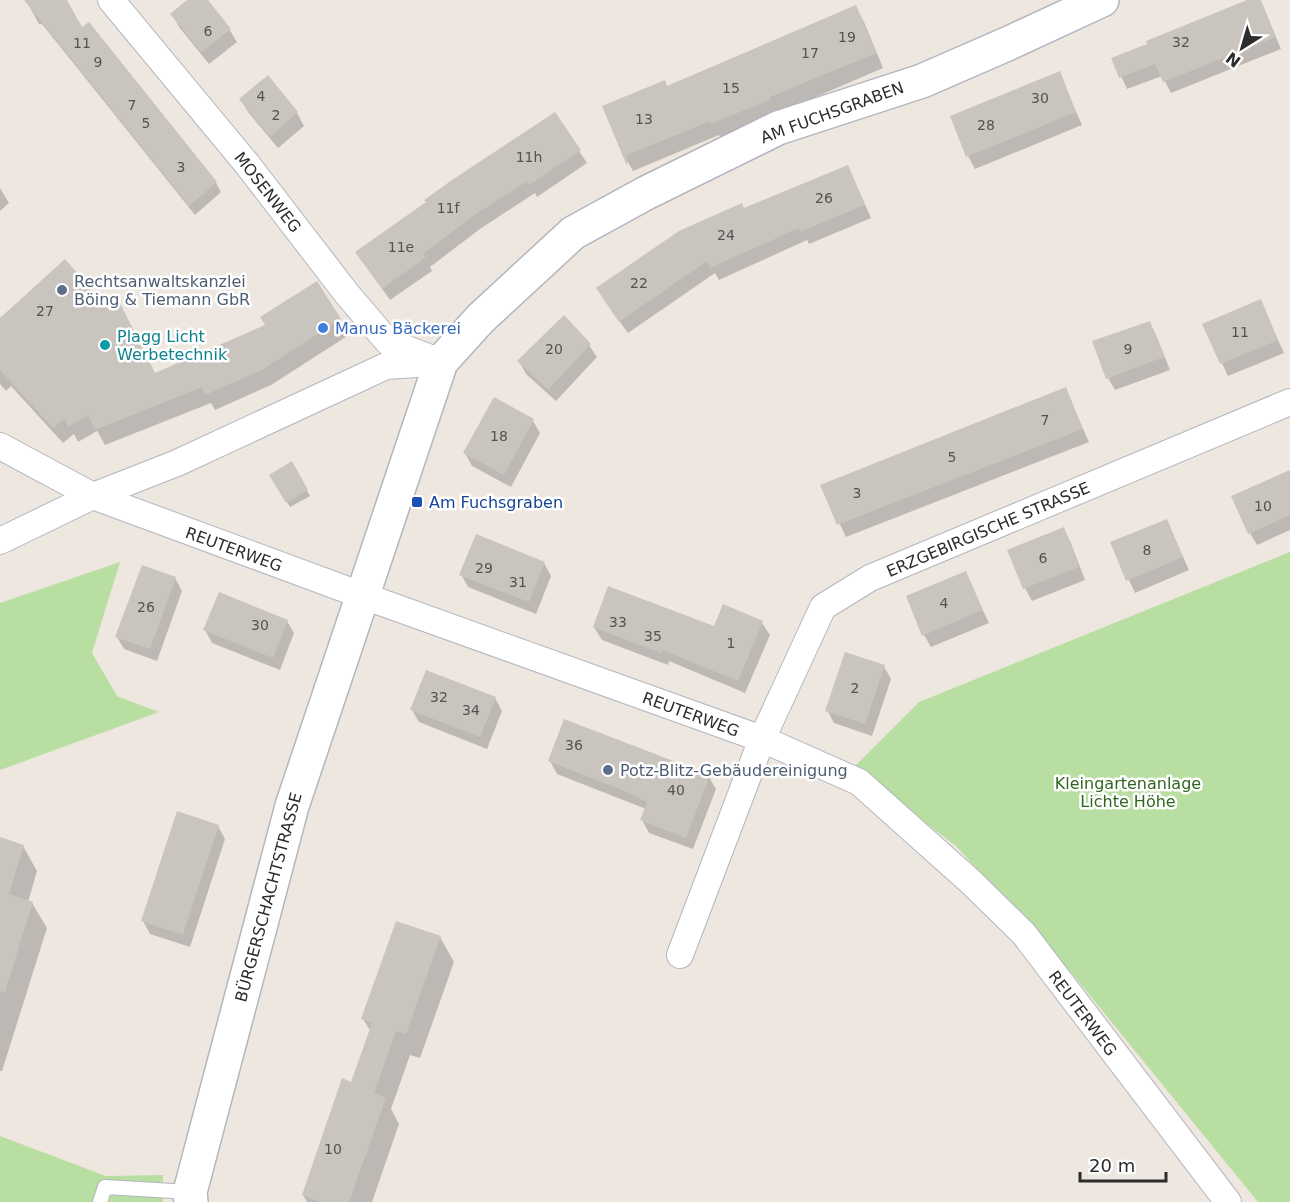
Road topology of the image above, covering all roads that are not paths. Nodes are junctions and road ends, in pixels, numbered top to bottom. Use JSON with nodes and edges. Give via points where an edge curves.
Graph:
{"nodes":[{"id":1,"x":111,"y":0,"type":"edge"},
{"id":2,"x":1101,"y":0,"type":"edge"},
{"id":3,"x":441,"y":362,"type":"junction"},
{"id":4,"x":1290,"y":402,"type":"edge"},
{"id":5,"x":0,"y":446,"type":"edge"},
{"id":6,"x":93,"y":496,"type":"junction"},
{"id":7,"x":0,"y":541,"type":"edge"},
{"id":8,"x":361,"y":596,"type":"junction"},
{"id":9,"x":762,"y":739,"type":"junction"},
{"id":10,"x":680,"y":955,"type":"dead end"},
{"id":11,"x":190,"y":1197,"type":"edge"},
{"id":12,"x":100,"y":1202,"type":"edge"},
{"id":13,"x":1228,"y":1202,"type":"edge"}],
"edges":[{"from":1,"to":3,"type":"street","name":"MOSENWEG","via":[[388,342]]},
{"from":2,"to":3,"type":"main road","name":"AM FUCHSGRABEN","via":[[922,81],[778,129],[594,221],[573,233],[480,318]]},
{"from":3,"to":6,"type":"street","via":[[386,366],[177,464]]},
{"from":3,"to":8,"type":"main road","name":"AM FUCHSGRABEN"},
{"from":4,"to":9,"type":"street","name":"ERZGEBIRGISCHE STRASSE","via":[[870,578],[823,608]]},
{"from":5,"to":6,"type":"street","name":"REUTERWEG"},
{"from":6,"to":7,"type":"street"},
{"from":6,"to":8,"type":"street","name":"REUTERWEG"},
{"from":8,"to":9,"type":"street","name":"REUTERWEG"},
{"from":8,"to":11,"type":"main road","name":"BÜRGERSCHACHTSTRASSE","via":[[292,806]]},
{"from":9,"to":10,"type":"street","name":"ERZGEBIRGISCHE STRASSE"},
{"from":9,"to":13,"type":"street","name":"REUTERWEG","via":[[859,782],[1024,934]]},
{"from":11,"to":12,"type":"lane","via":[[105,1187]]}]}
